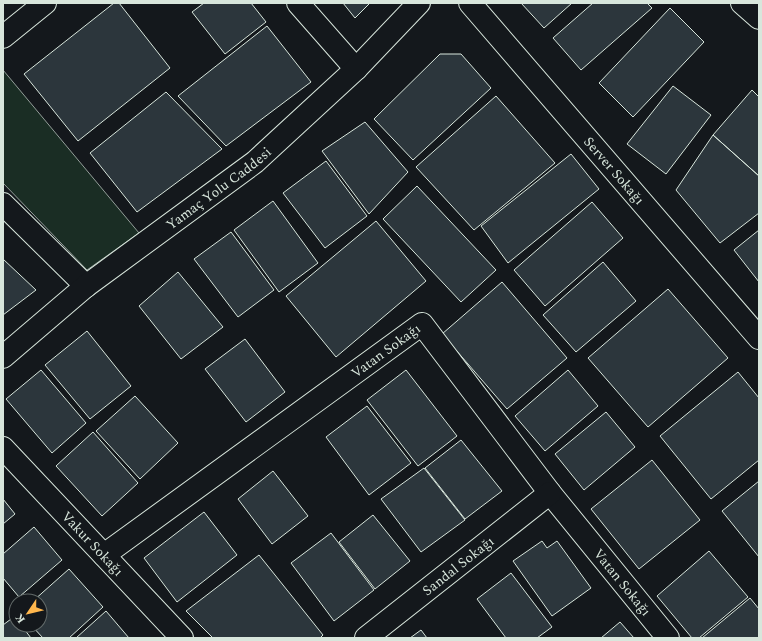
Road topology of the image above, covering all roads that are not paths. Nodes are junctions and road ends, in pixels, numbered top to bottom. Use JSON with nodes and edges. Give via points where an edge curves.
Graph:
{"nodes":[{"id":1,"x":45,"y":3,"type":"edge"},
{"id":2,"x":298,"y":3,"type":"edge"},
{"id":3,"x":419,"y":3,"type":"edge"},
{"id":4,"x":470,"y":3,"type":"edge"},
{"id":5,"x":742,"y":3,"type":"edge"},
{"id":6,"x":759,"y":18,"type":"edge"},
{"id":7,"x":3,"y":37,"type":"edge"},
{"id":8,"x":356,"y":69,"type":"junction"},
{"id":9,"x":3,"y":204,"type":"edge"},
{"id":10,"x":86,"y":286,"type":"junction"},
{"id":11,"x":759,"y":338,"type":"edge"},
{"id":12,"x":3,"y":356,"type":"edge"},
{"id":13,"x":3,"y":448,"type":"edge"},
{"id":14,"x":550,"y":493,"type":"junction"},
{"id":15,"x":104,"y":555,"type":"junction"},
{"id":16,"x":182,"y":638,"type":"edge"},
{"id":17,"x":366,"y":638,"type":"edge"},
{"id":18,"x":668,"y":638,"type":"edge"}],
"edges":[{"from":1,"to":7,"type":"street"},
{"from":2,"to":8,"type":"street"},
{"from":3,"to":8,"type":"street","name":"Yamaç Yolu Caddesi"},
{"from":4,"to":11,"type":"street","name":"Server Sokağı"},
{"from":5,"to":6,"type":"street"},
{"from":8,"to":10,"type":"street","name":"Yamaç Yolu Caddesi","via":[[255,162]]},
{"from":9,"to":10,"type":"street"},
{"from":10,"to":12,"type":"street","name":"Yamaç Yolu Caddesi"},
{"from":13,"to":15,"type":"street","name":"Vakur Sokağı"},
{"from":14,"to":15,"type":"street","name":"Vatan Sokağı","via":[[422,324]]},
{"from":14,"to":17,"type":"street","name":"Sandal Sokağı"},
{"from":14,"to":18,"type":"street","name":"Vatan Sokağı"},
{"from":15,"to":16,"type":"street","name":"Vakur Sokağı"}]}
